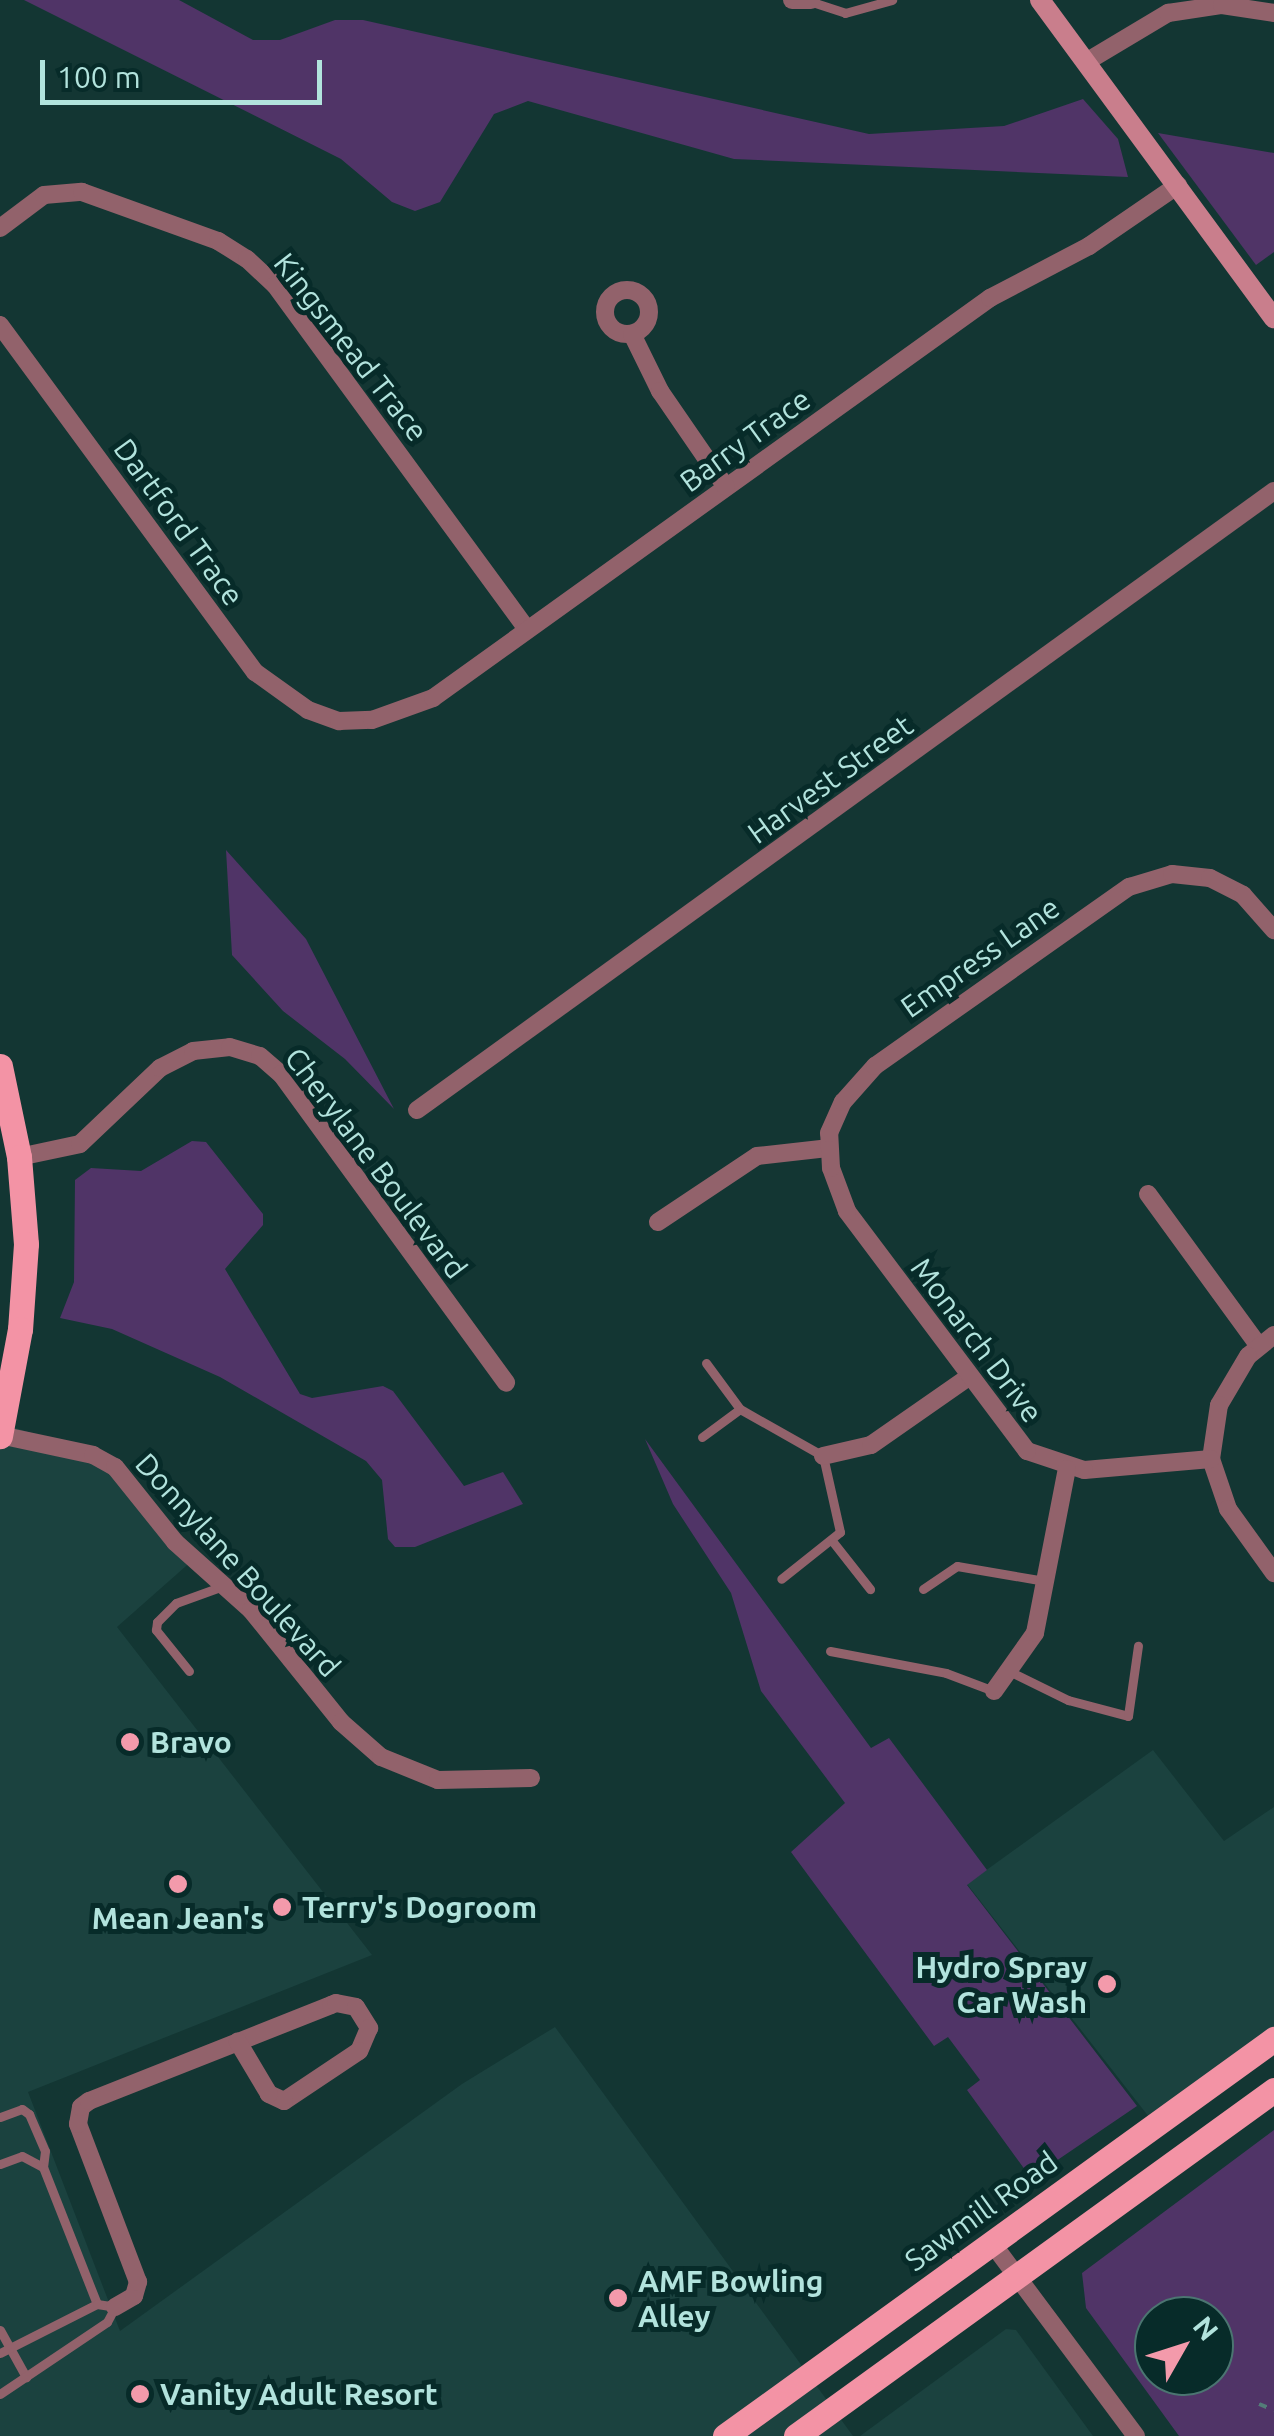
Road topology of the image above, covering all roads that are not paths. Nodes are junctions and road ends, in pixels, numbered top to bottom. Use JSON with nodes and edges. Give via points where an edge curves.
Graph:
{"nodes":[{"id":1,"x":792,"y":0,"type":"edge"},
{"id":2,"x":810,"y":0,"type":"edge"},
{"id":3,"x":892,"y":0,"type":"edge"},
{"id":4,"x":1040,"y":0,"type":"edge"},
{"id":5,"x":1274,"y":13,"type":"edge"},
{"id":6,"x":1086,"y":62,"type":"junction"},
{"id":7,"x":1178,"y":185,"type":"junction"},
{"id":8,"x":3,"y":218,"type":"edge"},
{"id":9,"x":1274,"y":318,"type":"edge"},
{"id":10,"x":0,"y":325,"type":"edge"},
{"id":11,"x":632,"y":334,"type":"dead end"},
{"id":12,"x":726,"y":487,"type":"junction"},
{"id":13,"x":1274,"y":491,"type":"edge"},
{"id":14,"x":528,"y":629,"type":"junction"},
{"id":15,"x":339,"y":721,"type":"joint"},
{"id":16,"x":1274,"y":930,"type":"edge"},
{"id":17,"x":0,"y":1066,"type":"edge"},
{"id":18,"x":417,"y":1110,"type":"dead end"},
{"id":19,"x":828,"y":1148,"type":"junction"},
{"id":20,"x":20,"y":1158,"type":"junction"},
{"id":21,"x":1148,"y":1194,"type":"dead end"},
{"id":22,"x":658,"y":1222,"type":"dead end"},
{"id":23,"x":1266,"y":1340,"type":"edge"},
{"id":24,"x":706,"y":1363,"type":"dead end"},
{"id":25,"x":967,"y":1378,"type":"junction"},
{"id":26,"x":506,"y":1383,"type":"dead end"},
{"id":27,"x":740,"y":1409,"type":"junction"},
{"id":28,"x":0,"y":1435,"type":"edge"},
{"id":29,"x":702,"y":1438,"type":"dead end"},
{"id":30,"x":824,"y":1456,"type":"junction"},
{"id":31,"x":1211,"y":1459,"type":"junction"},
{"id":32,"x":1067,"y":1469,"type":"junction"},
{"id":33,"x":832,"y":1542,"type":"junction"},
{"id":34,"x":1274,"y":1573,"type":"edge"},
{"id":35,"x":781,"y":1579,"type":"dead end"},
{"id":36,"x":1048,"y":1582,"type":"junction"},
{"id":37,"x":224,"y":1586,"type":"junction"},
{"id":38,"x":923,"y":1588,"type":"dead end"},
{"id":39,"x":870,"y":1589,"type":"dead end"},
{"id":40,"x":1138,"y":1646,"type":"dead end"},
{"id":41,"x":830,"y":1651,"type":"dead end"},
{"id":42,"x":188,"y":1671,"type":"dead end"},
{"id":43,"x":1011,"y":1672,"type":"junction"},
{"id":44,"x":994,"y":1691,"type":"joint"},
{"id":45,"x":532,"y":1778,"type":"dead end"},
{"id":46,"x":1274,"y":2039,"type":"edge"},
{"id":47,"x":238,"y":2042,"type":"junction"},
{"id":48,"x":1274,"y":2090,"type":"edge"},
{"id":49,"x":0,"y":2118,"type":"edge"},
{"id":50,"x":0,"y":2164,"type":"edge"},
{"id":51,"x":43,"y":2167,"type":"junction"},
{"id":52,"x":992,"y":2243,"type":"junction"},
{"id":53,"x":1018,"y":2276,"type":"junction"},
{"id":54,"x":106,"y":2306,"type":"junction"},
{"id":55,"x":0,"y":2330,"type":"edge"},
{"id":56,"x":5,"y":2352,"type":"edge"},
{"id":57,"x":26,"y":2376,"type":"junction"},
{"id":58,"x":0,"y":2394,"type":"edge"},
{"id":59,"x":725,"y":2436,"type":"edge"},
{"id":60,"x":796,"y":2436,"type":"edge"},
{"id":61,"x":1136,"y":2436,"type":"edge"}],
"edges":[{"from":1,"to":2,"type":"street"},
{"from":2,"to":3,"type":"lane","via":[[845,14]]},
{"from":4,"to":6,"type":"main road"},
{"from":5,"to":6,"type":"street","via":[[1222,5],[1168,13]]},
{"from":6,"to":7,"type":"main road"},
{"from":7,"to":9,"type":"main road"},
{"from":7,"to":12,"type":"street","name":"Barry Trace","via":[[1089,246],[990,298]]},
{"from":8,"to":14,"type":"street","name":"Kingsmead Trace","via":[[44,195],[82,192],[218,242],[262,271]]},
{"from":10,"to":15,"type":"street","name":"Dartford Trace","via":[[255,672],[279,694]]},
{"from":11,"to":12,"type":"street","via":[[660,391]]},
{"from":12,"to":14,"type":"street","name":"Barry Trace"},
{"from":13,"to":18,"type":"street","name":"Harvest Street"},
{"from":14,"to":15,"type":"street","name":"Barry Trace","via":[[433,698],[372,720]]},
{"from":16,"to":19,"type":"street","name":"Empress Lane","via":[[1243,895],[1210,878],[1172,874],[1129,887],[866,1074],[835,1116]]},
{"from":17,"to":20,"type":"main road"},
{"from":19,"to":22,"type":"street","via":[[757,1156]]},
{"from":19,"to":25,"type":"street","name":"Monarch Drive","via":[[847,1211]]},
{"from":20,"to":26,"type":"street","name":"Cherylane Boulevard","via":[[80,1144],[160,1068],[193,1051],[230,1047],[260,1056],[281,1074]]},
{"from":20,"to":28,"type":"main road","via":[[24,1286]]},
{"from":21,"to":23,"type":"street"},
{"from":23,"to":31,"type":"street","via":[[1219,1405]]},
{"from":24,"to":27,"type":"lane"},
{"from":25,"to":30,"type":"street","via":[[871,1445]]},
{"from":25,"to":32,"type":"street","name":"Monarch Drive","via":[[1027,1451]]},
{"from":27,"to":29,"type":"lane"},
{"from":27,"to":30,"type":"lane"},
{"from":28,"to":37,"type":"street","name":"Donnylane Boulevard","via":[[110,1464],[176,1542]]},
{"from":30,"to":33,"type":"lane","via":[[838,1501],[840,1532]]},
{"from":31,"to":32,"type":"street"},
{"from":31,"to":34,"type":"street","via":[[1228,1508]]},
{"from":32,"to":36,"type":"street"},
{"from":33,"to":35,"type":"lane"},
{"from":33,"to":39,"type":"lane"},
{"from":36,"to":38,"type":"lane","via":[[956,1566]]},
{"from":36,"to":43,"type":"street","via":[[1035,1634]]},
{"from":37,"to":42,"type":"lane","via":[[176,1603],[158,1622],[156,1630]]},
{"from":37,"to":45,"type":"street","name":"Donnylane Boulevard","via":[[352,1734],[381,1758],[449,1782]]},
{"from":40,"to":43,"type":"lane","via":[[1128,1716],[1068,1700]]},
{"from":41,"to":44,"type":"lane","via":[[946,1673]]},
{"from":43,"to":44,"type":"street"},
{"from":46,"to":52,"type":"main road","name":"Sawmill Road"},
{"from":47,"to":47,"type":"street","via":[[340,2002],[360,2010],[369,2028],[359,2051],[284,2100],[269,2094]]},
{"from":47,"to":54,"type":"street","via":[[80,2109],[78,2124],[138,2284],[132,2298]]},
{"from":48,"to":53,"type":"main road"},
{"from":49,"to":51,"type":"lane","via":[[22,2109],[28,2114],[44,2151]]},
{"from":50,"to":51,"type":"lane","via":[[22,2156]]},
{"from":51,"to":54,"type":"lane"},
{"from":52,"to":53,"type":"street"},
{"from":52,"to":59,"type":"main road","name":"Sawmill Road"},
{"from":53,"to":60,"type":"main road"},
{"from":53,"to":61,"type":"street"},
{"from":54,"to":56,"type":"lane"},
{"from":54,"to":57,"type":"lane","via":[[107,2322]]},
{"from":55,"to":56,"type":"lane"},
{"from":56,"to":57,"type":"lane"},
{"from":57,"to":58,"type":"lane"}]}
